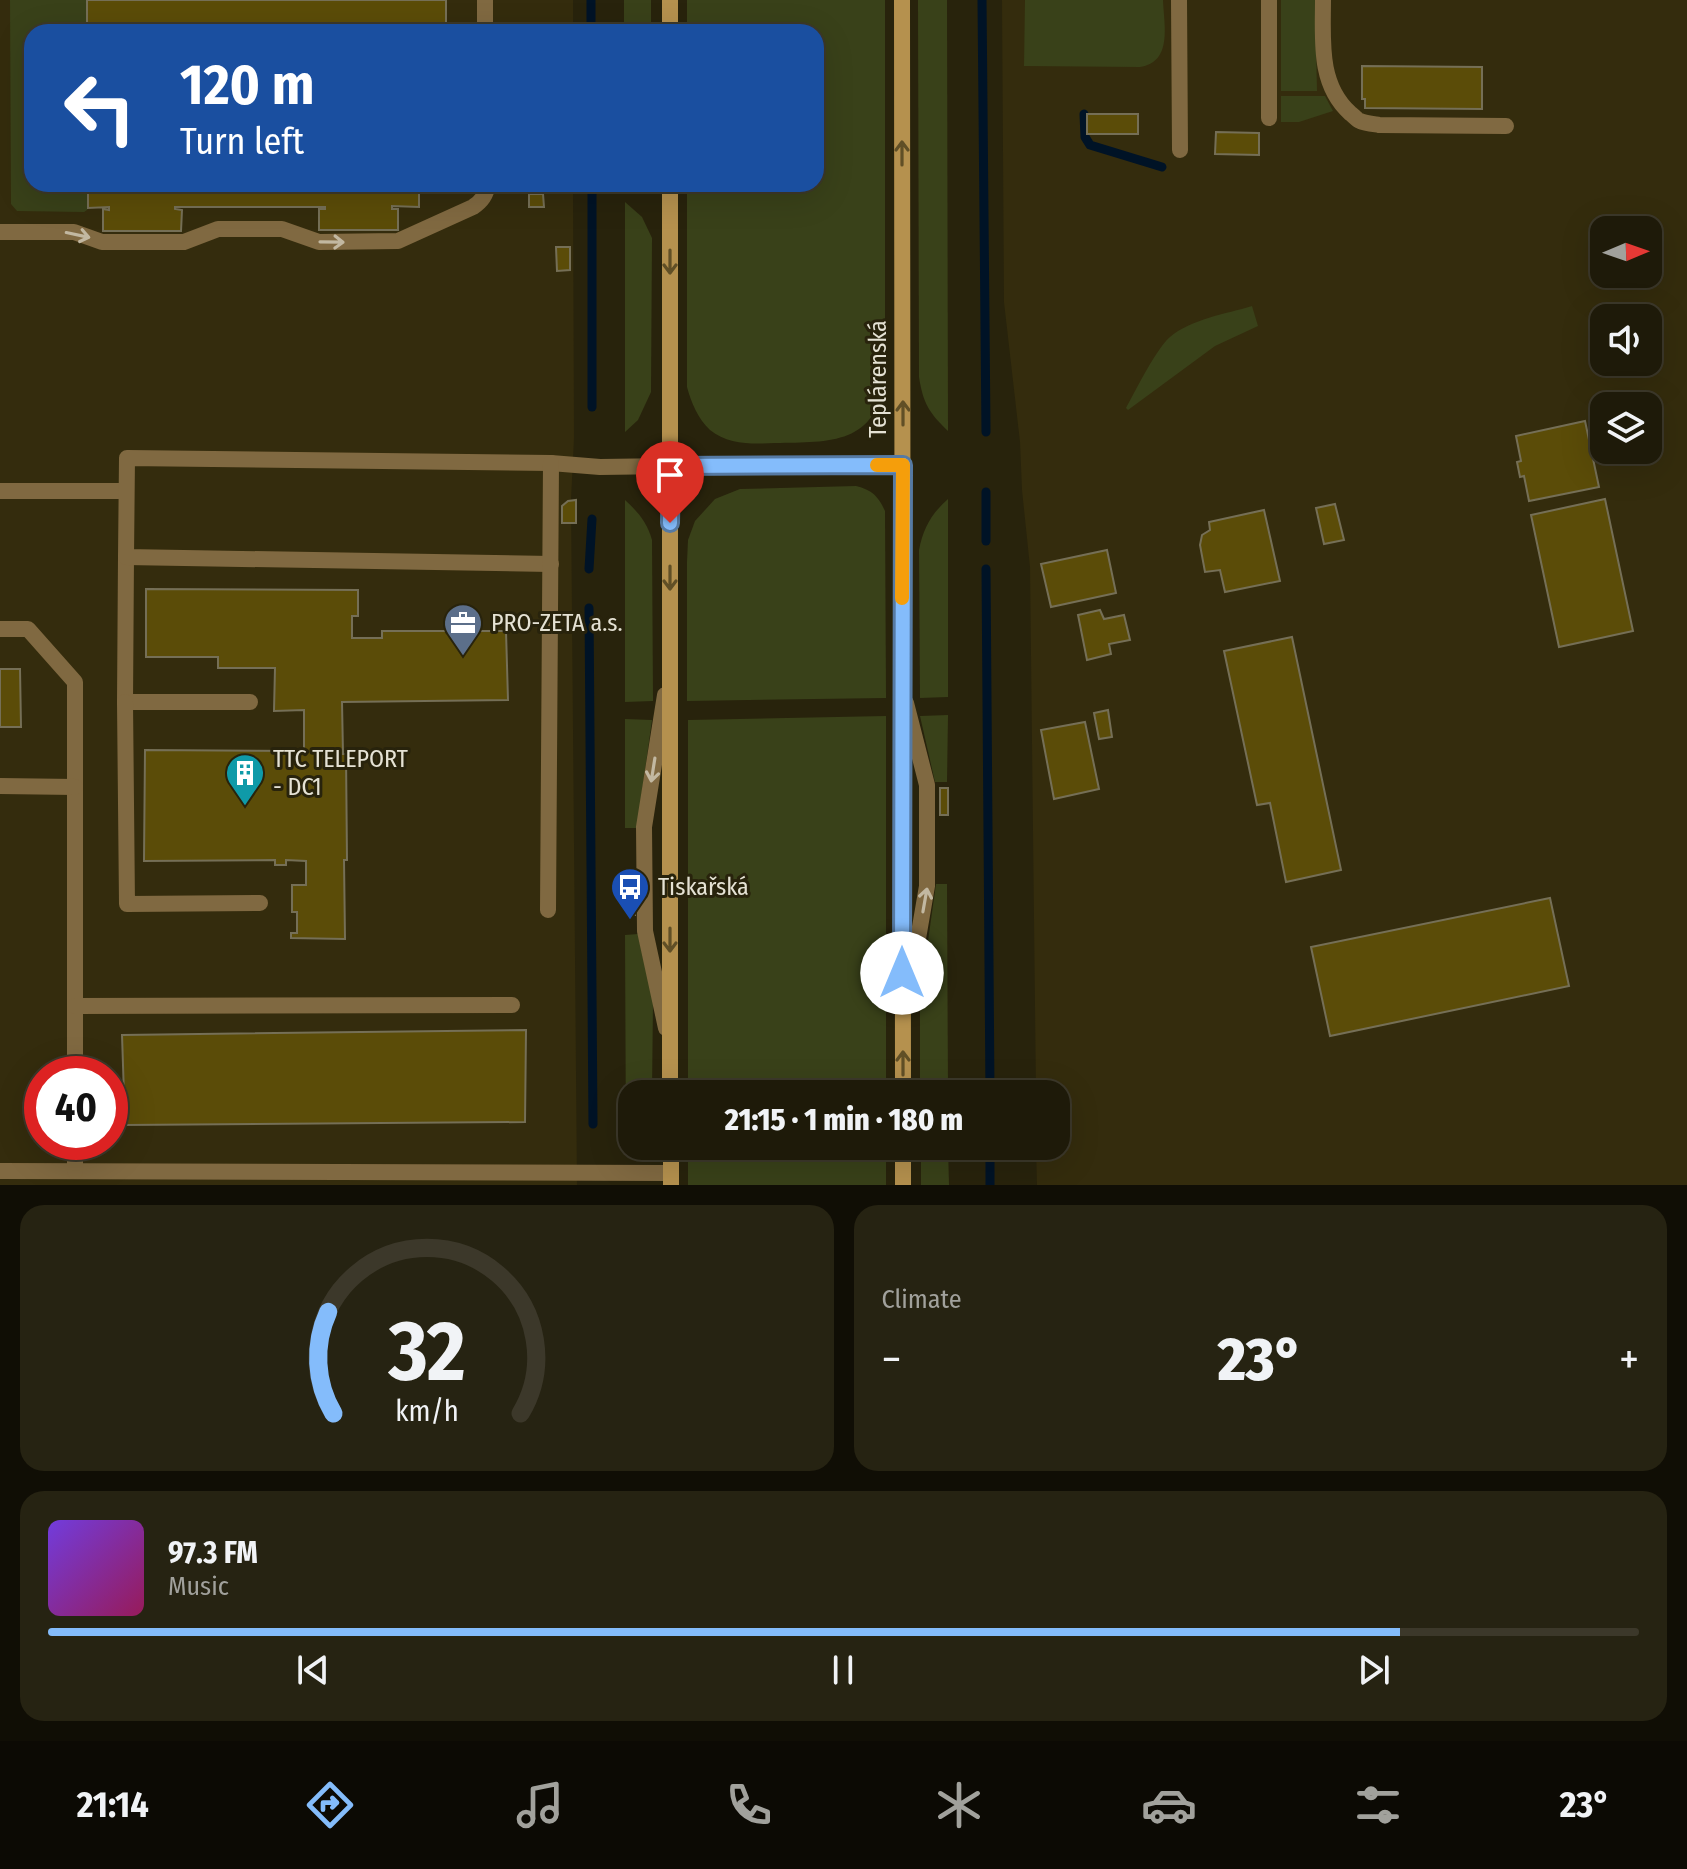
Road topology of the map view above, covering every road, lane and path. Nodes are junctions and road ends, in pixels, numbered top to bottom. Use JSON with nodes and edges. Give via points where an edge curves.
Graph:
{"nodes":[{"id":1,"x":485,"y":0,"type":"edge"},
{"id":2,"x":670,"y":0,"type":"edge"},
{"id":3,"x":902,"y":0,"type":"edge"},
{"id":4,"x":1179,"y":0,"type":"edge"},
{"id":5,"x":1269,"y":0,"type":"edge"},
{"id":6,"x":1323,"y":0,"type":"edge"},
{"id":7,"x":485,"y":24,"type":"edge"},
{"id":8,"x":670,"y":24,"type":"edge"},
{"id":9,"x":1269,"y":118,"type":"dead end"},
{"id":10,"x":1506,"y":126,"type":"dead end"},
{"id":11,"x":1180,"y":150,"type":"dead end"},
{"id":12,"x":487,"y":192,"type":"edge"},
{"id":13,"x":670,"y":192,"type":"edge"},
{"id":14,"x":0,"y":232,"type":"edge"},
{"id":15,"x":551,"y":463,"type":"junction"},
{"id":16,"x":903,"y":465,"type":"junction"},
{"id":17,"x":671,"y":466,"type":"junction"},
{"id":18,"x":0,"y":491,"type":"edge"},
{"id":19,"x":126,"y":491,"type":"junction"},
{"id":20,"x":126,"y":557,"type":"junction"},
{"id":21,"x":551,"y":564,"type":"junction"},
{"id":22,"x":0,"y":629,"type":"edge"},
{"id":23,"x":670,"y":666,"type":"junction"},
{"id":24,"x":902,"y":687,"type":"junction"},
{"id":25,"x":125,"y":702,"type":"junction"},
{"id":26,"x":250,"y":702,"type":"dead end"},
{"id":27,"x":0,"y":786,"type":"edge"},
{"id":28,"x":75,"y":787,"type":"junction"},
{"id":29,"x":260,"y":903,"type":"dead end"},
{"id":30,"x":548,"y":910,"type":"dead end"},
{"id":31,"x":512,"y":1005,"type":"dead end"},
{"id":32,"x":75,"y":1006,"type":"junction"},
{"id":33,"x":903,"y":1032,"type":"junction"},
{"id":34,"x":670,"y":1046,"type":"junction"},
{"id":35,"x":75,"y":1056,"type":"edge"},
{"id":36,"x":670,"y":1080,"type":"edge"},
{"id":37,"x":903,"y":1080,"type":"edge"},
{"id":38,"x":75,"y":1160,"type":"edge"},
{"id":39,"x":671,"y":1160,"type":"edge"},
{"id":40,"x":903,"y":1160,"type":"edge"},
{"id":41,"x":0,"y":1171,"type":"edge"},
{"id":42,"x":75,"y":1171,"type":"junction"},
{"id":43,"x":670,"y":1180,"type":"edge"},
{"id":44,"x":903,"y":1185,"type":"edge"}],
"edges":[{"from":1,"to":7,"type":"street"},
{"from":2,"to":8,"type":"street"},
{"from":16,"to":3,"type":"street","name":"Teplárenská","one_way":true},
{"from":4,"to":11,"type":"street"},
{"from":5,"to":9,"type":"street"},
{"from":6,"to":10,"type":"street","via":[[1327,77],[1344,108],[1359,121]]},
{"from":14,"to":12,"type":"street","one_way":true,"via":[[74,232],[102,242],[184,242],[218,229],[282,229],[319,242],[398,241],[473,207]]},
{"from":13,"to":17,"type":"street","one_way":true},
{"from":15,"to":17,"type":"street"},
{"from":15,"to":19,"type":"street","via":[[127,458]]},
{"from":15,"to":21,"type":"street"},
{"from":16,"to":17,"type":"street"},
{"from":16,"to":24,"type":"street","name":"Teplárenská"},
{"from":17,"to":23,"type":"street","one_way":true},
{"from":18,"to":19,"type":"street"},
{"from":19,"to":20,"type":"street"},
{"from":20,"to":21,"type":"street"},
{"from":20,"to":25,"type":"street"},
{"from":21,"to":30,"type":"street"},
{"from":22,"to":28,"type":"street","via":[[28,629],[75,682]]},
{"from":23,"to":34,"type":"street","one_way":true},
{"from":23,"to":34,"type":"street","one_way":true,"via":[[644,827],[645,931]]},
{"from":24,"to":33,"type":"street","name":"Teplárenská"},
{"from":33,"to":24,"type":"street","one_way":true,"via":[[927,886],[927,785]]},
{"from":25,"to":26,"type":"street"},
{"from":25,"to":29,"type":"street","via":[[127,904]]},
{"from":27,"to":28,"type":"street"},
{"from":28,"to":32,"type":"street"},
{"from":31,"to":32,"type":"street"},
{"from":32,"to":35,"type":"street"},
{"from":37,"to":33,"type":"street","name":"Teplárenská","one_way":true},
{"from":34,"to":36,"type":"street"},
{"from":38,"to":42,"type":"street"},
{"from":39,"to":43,"type":"street"},
{"from":40,"to":44,"type":"street"},
{"from":41,"to":42,"type":"street"},
{"from":42,"to":43,"type":"street"}]}
